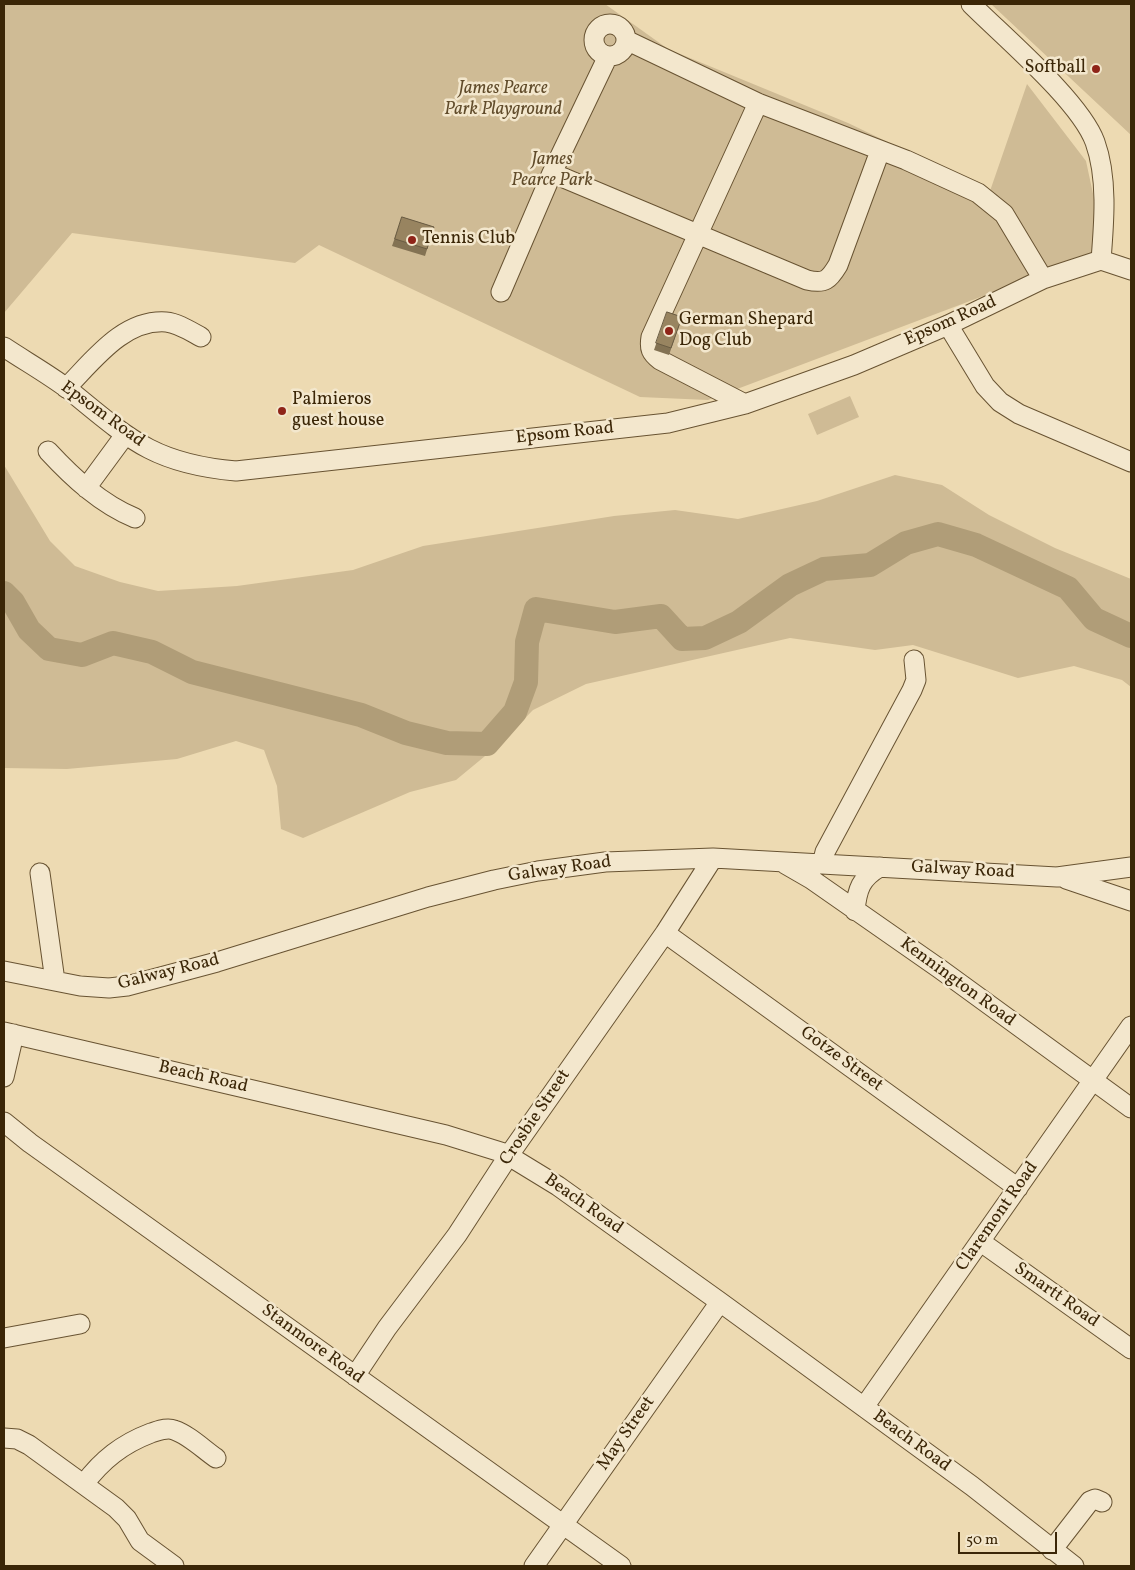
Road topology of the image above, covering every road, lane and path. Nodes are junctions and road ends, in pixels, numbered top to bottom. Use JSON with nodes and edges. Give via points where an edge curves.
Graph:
{"nodes":[{"id":1,"x":971,"y":4,"type":"edge"},
{"id":2,"x":626,"y":40,"type":"junction"},
{"id":3,"x":608,"y":56,"type":"junction"},
{"id":4,"x":758,"y":103,"type":"junction"},
{"id":5,"x":880,"y":151,"type":"junction"},
{"id":6,"x":552,"y":173,"type":"junction"},
{"id":7,"x":697,"y":232,"type":"junction"},
{"id":8,"x":1101,"y":260,"type":"junction"},
{"id":9,"x":1131,"y":270,"type":"edge"},
{"id":10,"x":1043,"y":279,"type":"junction"},
{"id":11,"x":501,"y":292,"type":"dead end"},
{"id":12,"x":948,"y":325,"type":"junction"},
{"id":13,"x":201,"y":337,"type":"dead end"},
{"id":14,"x":4,"y":347,"type":"edge"},
{"id":15,"x":66,"y":388,"type":"junction"},
{"id":16,"x":745,"y":404,"type":"junction"},
{"id":17,"x":125,"y":435,"type":"junction"},
{"id":18,"x":48,"y":451,"type":"dead end"},
{"id":19,"x":1131,"y":462,"type":"edge"},
{"id":20,"x":86,"y":488,"type":"junction"},
{"id":21,"x":135,"y":518,"type":"dead end"},
{"id":22,"x":914,"y":660,"type":"dead end"},
{"id":23,"x":713,"y":858,"type":"junction"},
{"id":24,"x":781,"y":862,"type":"junction"},
{"id":25,"x":822,"y":864,"type":"junction"},
{"id":26,"x":880,"y":867,"type":"junction"},
{"id":27,"x":1131,"y":867,"type":"edge"},
{"id":28,"x":40,"y":873,"type":"dead end"},
{"id":29,"x":1057,"y":877,"type":"junction"},
{"id":30,"x":1131,"y":901,"type":"edge"},
{"id":31,"x":855,"y":911,"type":"junction"},
{"id":32,"x":665,"y":933,"type":"junction"},
{"id":33,"x":4,"y":971,"type":"edge"},
{"id":34,"x":55,"y":981,"type":"junction"},
{"id":35,"x":1131,"y":1026,"type":"edge"},
{"id":36,"x":9,"y":1033,"type":"edge"},
{"id":37,"x":4,"y":1077,"type":"edge"},
{"id":38,"x":1092,"y":1081,"type":"junction"},
{"id":39,"x":1131,"y":1108,"type":"edge"},
{"id":40,"x":4,"y":1122,"type":"edge"},
{"id":41,"x":508,"y":1156,"type":"junction"},
{"id":42,"x":1018,"y":1188,"type":"junction"},
{"id":43,"x":981,"y":1242,"type":"junction"},
{"id":44,"x":720,"y":1302,"type":"junction"},
{"id":45,"x":80,"y":1324,"type":"dead end"},
{"id":46,"x":4,"y":1338,"type":"edge"},
{"id":47,"x":1131,"y":1350,"type":"edge"},
{"id":48,"x":355,"y":1376,"type":"junction"},
{"id":49,"x":864,"y":1407,"type":"junction"},
{"id":50,"x":4,"y":1438,"type":"edge"},
{"id":51,"x":216,"y":1458,"type":"dead end"},
{"id":52,"x":84,"y":1484,"type":"junction"},
{"id":53,"x":1102,"y":1502,"type":"dead end"},
{"id":54,"x":564,"y":1524,"type":"junction"},
{"id":55,"x":1052,"y":1550,"type":"junction"},
{"id":56,"x":174,"y":1566,"type":"edge"},
{"id":57,"x":534,"y":1566,"type":"edge"},
{"id":58,"x":621,"y":1566,"type":"edge"},
{"id":59,"x":1074,"y":1566,"type":"edge"}],
"edges":[{"from":1,"to":8,"type":"street","via":[[1043,75],[1090,130],[1102,171]]},
{"from":2,"to":3,"type":"street","via":[[621,52]]},
{"from":2,"to":3,"type":"street","via":[[623,30],[614,25],[600,28],[594,42],[599,51]]},
{"from":2,"to":4,"type":"street"},
{"from":3,"to":6,"type":"street"},
{"from":4,"to":5,"type":"street"},
{"from":4,"to":7,"type":"street"},
{"from":5,"to":7,"type":"street","via":[[838,265],[824,282],[807,280]]},
{"from":5,"to":10,"type":"street","via":[[958,182],[992,203],[1004,214]]},
{"from":6,"to":7,"type":"street"},
{"from":6,"to":11,"type":"street"},
{"from":7,"to":16,"type":"street","via":[[649,347],[660,360]]},
{"from":8,"to":9,"type":"street"},
{"from":8,"to":10,"type":"street","name":"Epsom Road"},
{"from":10,"to":12,"type":"street","name":"Epsom Road"},
{"from":12,"to":16,"type":"street","name":"Epsom Road","via":[[854,365]]},
{"from":12,"to":19,"type":"street","via":[[985,386],[1000,402],[1019,414]]},
{"from":13,"to":15,"type":"street","via":[[165,322],[139,327],[115,339]]},
{"from":14,"to":15,"type":"street","name":"Epsom Road"},
{"from":15,"to":17,"type":"street","name":"Epsom Road"},
{"from":16,"to":17,"type":"street","name":"Epsom Road","via":[[668,423],[236,471],[203,468],[168,459]]},
{"from":17,"to":20,"type":"street"},
{"from":18,"to":20,"type":"street"},
{"from":20,"to":21,"type":"street"},
{"from":22,"to":25,"type":"street","via":[[916,680],[912,690],[825,852]]},
{"from":23,"to":24,"type":"street","name":"Galway Road"},
{"from":23,"to":32,"type":"street","name":"Crosbie Street"},
{"from":23,"to":34,"type":"street","name":"Galway Road","via":[[612,862],[516,874],[142,982],[109,988]]},
{"from":24,"to":25,"type":"street","name":"Galway Road"},
{"from":24,"to":31,"type":"street","name":"Kennington Road"},
{"from":25,"to":26,"type":"street","name":"Galway Road"},
{"from":26,"to":29,"type":"street","name":"Galway Road"},
{"from":26,"to":31,"type":"street","via":[[862,881]]},
{"from":27,"to":29,"type":"street","name":"Galway Road"},
{"from":28,"to":34,"type":"street"},
{"from":29,"to":30,"type":"street"},
{"from":31,"to":38,"type":"street","name":"Kennington Road"},
{"from":32,"to":41,"type":"street","name":"Crosbie Street"},
{"from":32,"to":42,"type":"street","name":"Gotze Street"},
{"from":33,"to":34,"type":"street","name":"Galway Road"},
{"from":35,"to":38,"type":"street","name":"Claremont Road"},
{"from":36,"to":37,"type":"street"},
{"from":36,"to":41,"type":"street","name":"Beach Road","via":[[446,1135]]},
{"from":38,"to":39,"type":"street","name":"Kennington Road"},
{"from":38,"to":42,"type":"street","name":"Claremont Road"},
{"from":40,"to":48,"type":"street","name":"Stanmore Road"},
{"from":41,"to":44,"type":"street","name":"Beach Road","via":[[558,1186]]},
{"from":41,"to":48,"type":"street","name":"Crosbie Street","via":[[457,1234]]},
{"from":42,"to":43,"type":"street","name":"Claremont Road"},
{"from":43,"to":47,"type":"street","name":"Smartt Road"},
{"from":43,"to":49,"type":"street","name":"Claremont Road"},
{"from":44,"to":49,"type":"street","name":"Beach Road"},
{"from":44,"to":54,"type":"street","name":"May Street"},
{"from":45,"to":46,"type":"street"},
{"from":48,"to":54,"type":"street","name":"Stanmore Road"},
{"from":49,"to":55,"type":"street","name":"Beach Road","via":[[972,1486]]},
{"from":50,"to":52,"type":"street","via":[[18,1438]]},
{"from":51,"to":52,"type":"street","via":[[180,1433],[163,1430],[115,1451]]},
{"from":52,"to":56,"type":"street","via":[[127,1518],[140,1541]]},
{"from":53,"to":55,"type":"street","via":[[1090,1501]]},
{"from":54,"to":57,"type":"street","name":"May Street"},
{"from":54,"to":58,"type":"street","name":"Stanmore Road"},
{"from":55,"to":59,"type":"street","name":"Beach Road"}]}
